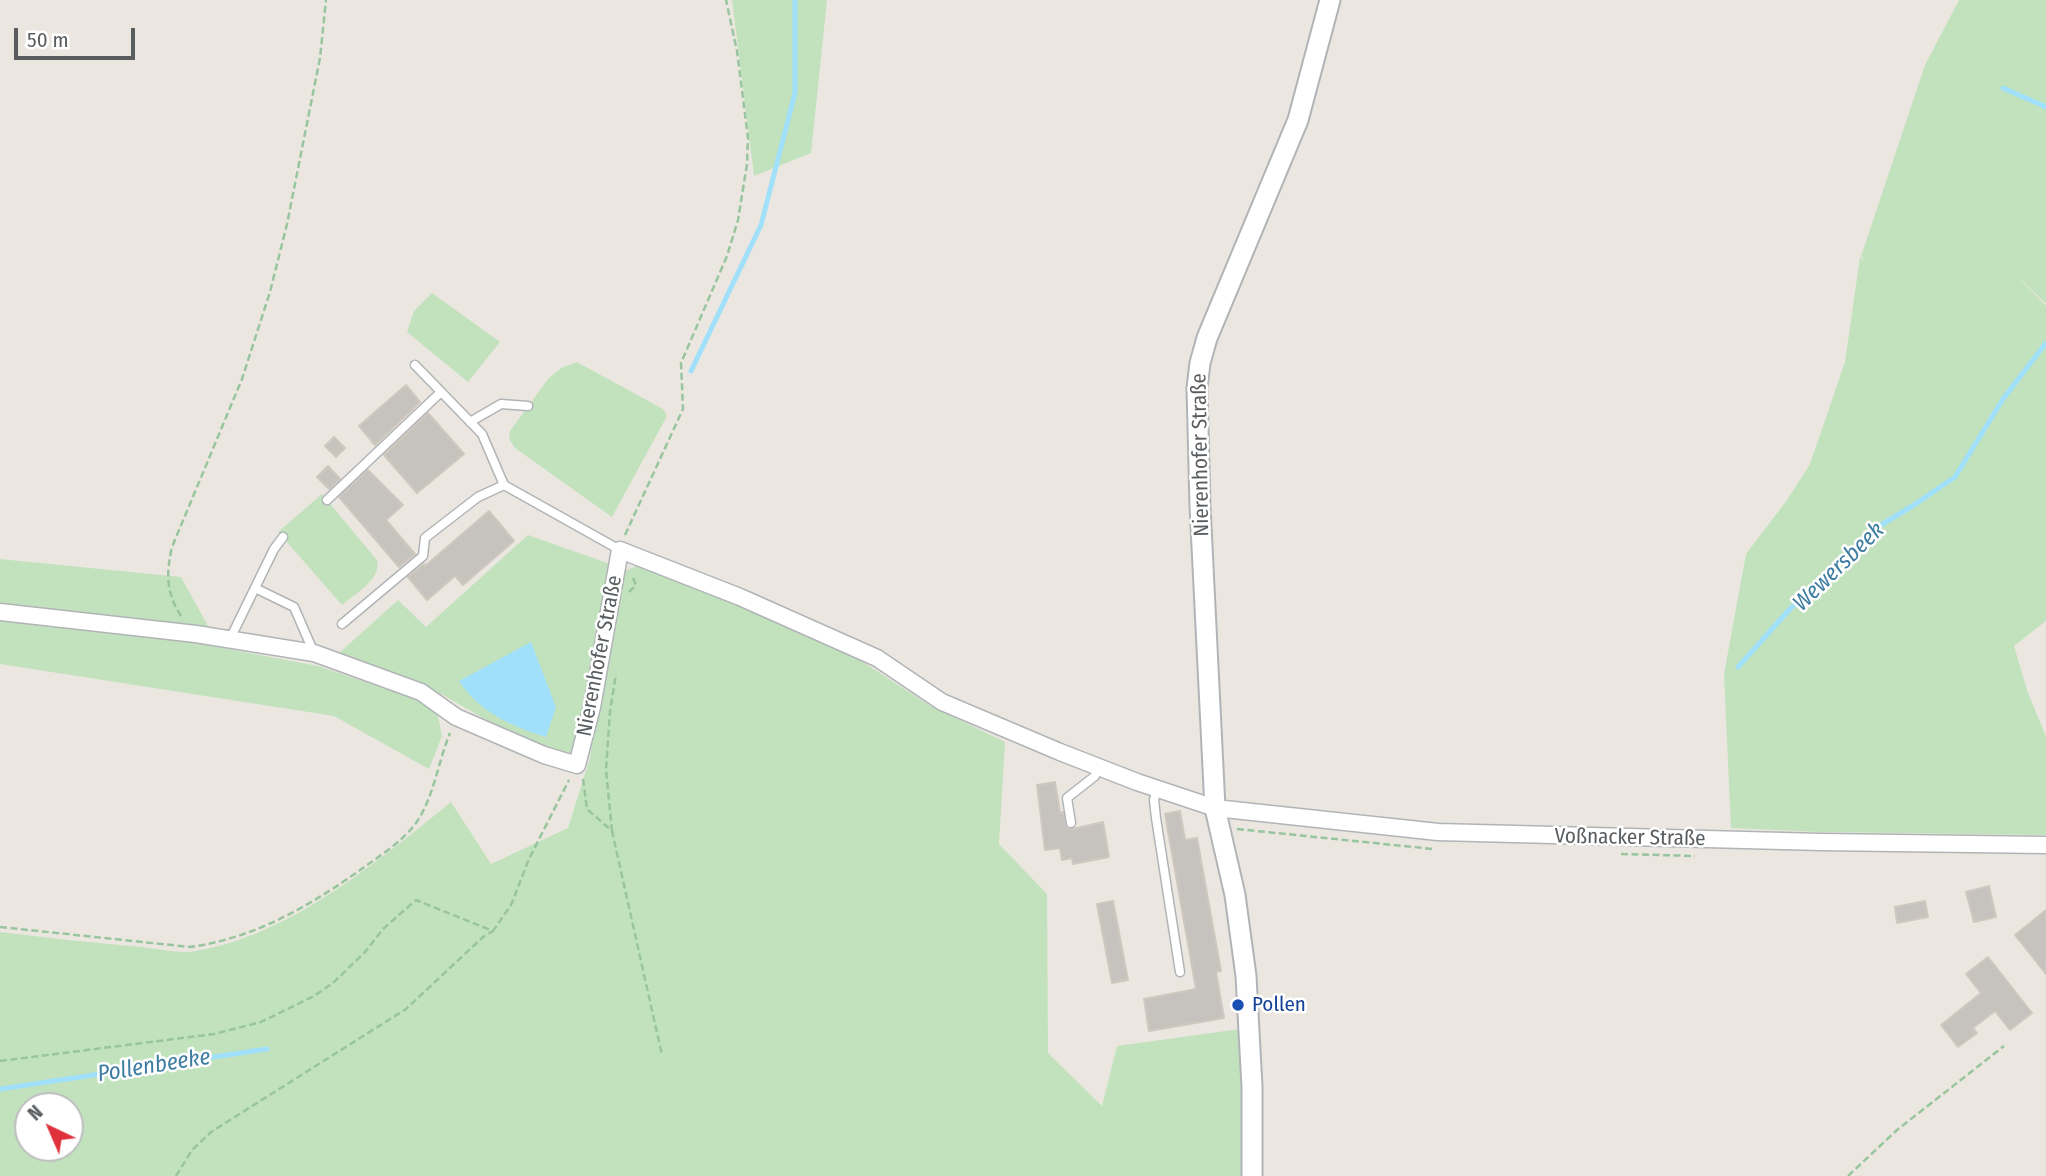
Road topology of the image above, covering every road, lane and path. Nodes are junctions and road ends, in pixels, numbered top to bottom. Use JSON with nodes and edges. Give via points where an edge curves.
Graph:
{"nodes":[{"id":1,"x":326,"y":0,"type":"edge"},
{"id":2,"x":726,"y":0,"type":"edge"},
{"id":3,"x":1330,"y":0,"type":"edge"},
{"id":4,"x":415,"y":365,"type":"dead end"},
{"id":5,"x":441,"y":392,"type":"junction"},
{"id":6,"x":528,"y":406,"type":"dead end"},
{"id":7,"x":470,"y":422,"type":"junction"},
{"id":8,"x":504,"y":485,"type":"junction"},
{"id":9,"x":327,"y":500,"type":"dead end"},
{"id":10,"x":283,"y":537,"type":"dead end"},
{"id":11,"x":623,"y":551,"type":"junction"},
{"id":12,"x":255,"y":588,"type":"junction"},
{"id":13,"x":629,"y":592,"type":"dead end"},
{"id":14,"x":0,"y":612,"type":"edge"},
{"id":15,"x":342,"y":625,"type":"dead end"},
{"id":16,"x":196,"y":634,"type":"junction"},
{"id":17,"x":230,"y":639,"type":"junction"},
{"id":18,"x":314,"y":653,"type":"junction"},
{"id":19,"x":616,"y":672,"type":"dead end"},
{"id":20,"x":456,"y":717,"type":"junction"},
{"id":21,"x":577,"y":765,"type":"junction"},
{"id":22,"x":1098,"y":767,"type":"junction"},
{"id":23,"x":1157,"y":789,"type":"junction"},
{"id":24,"x":1216,"y":808,"type":"junction"},
{"id":25,"x":1071,"y":823,"type":"dead end"},
{"id":26,"x":612,"y":831,"type":"junction"},
{"id":27,"x":2046,"y":845,"type":"edge"},
{"id":28,"x":0,"y":927,"type":"edge"},
{"id":29,"x":494,"y":931,"type":"junction"},
{"id":30,"x":1180,"y":972,"type":"dead end"},
{"id":31,"x":2004,"y":1046,"type":"dead end"},
{"id":32,"x":662,"y":1055,"type":"dead end"},
{"id":33,"x":0,"y":1061,"type":"edge"},
{"id":34,"x":176,"y":1176,"type":"edge"},
{"id":35,"x":1252,"y":1176,"type":"edge"},
{"id":36,"x":1848,"y":1176,"type":"edge"}],
"edges":[{"from":1,"to":16,"type":"path","via":[[315,82],[270,292],[242,379],[167,566],[167,585],[176,608]]},
{"from":2,"to":11,"type":"path","via":[[748,138],[738,220],[681,363],[683,409],[625,534]]},
{"from":3,"to":24,"type":"street","name":"Nierenhofer Straße","via":[[1297,120],[1200,363],[1200,506]]},
{"from":4,"to":5,"type":"lane"},
{"from":5,"to":7,"type":"lane"},
{"from":5,"to":9,"type":"lane"},
{"from":6,"to":7,"type":"lane","via":[[501,404]]},
{"from":7,"to":8,"type":"lane","via":[[482,434]]},
{"from":8,"to":11,"type":"lane"},
{"from":8,"to":15,"type":"lane","via":[[478,497],[425,538],[423,556]]},
{"from":10,"to":12,"type":"lane"},
{"from":11,"to":13,"type":"path","via":[[636,585]]},
{"from":11,"to":21,"type":"street","name":"Nierenhofer Straße"},
{"from":11,"to":22,"type":"street","name":"Nierenhofer Straße","via":[[836,639],[877,658],[942,702]]},
{"from":12,"to":17,"type":"lane"},
{"from":12,"to":18,"type":"lane","via":[[294,607]]},
{"from":14,"to":16,"type":"street","name":"Nierenhofer Straße"},
{"from":16,"to":17,"type":"street","name":"Nierenhofer Straße"},
{"from":17,"to":18,"type":"street","name":"Nierenhofer Straße"},
{"from":18,"to":20,"type":"street","name":"Nierenhofer Straße","via":[[421,692]]},
{"from":19,"to":26,"type":"path","via":[[606,770]]},
{"from":20,"to":21,"type":"street","name":"Nierenhofer Straße"},
{"from":20,"to":28,"type":"path","via":[[425,804],[406,834],[329,892],[274,923],[190,947]]},
{"from":21,"to":26,"type":"path","via":[[585,783],[587,809]]},
{"from":21,"to":29,"type":"path","via":[[511,905]]},
{"from":22,"to":23,"type":"street","name":"Nierenhofer Straße"},
{"from":22,"to":25,"type":"lane","via":[[1095,776],[1067,798]]},
{"from":23,"to":24,"type":"street","name":"Nierenhofer Straße"},
{"from":23,"to":30,"type":"lane","via":[[1156,818]]},
{"from":24,"to":27,"type":"street","name":"Voßnacker Straße","via":[[1438,832]]},
{"from":24,"to":35,"type":"street","name":"Nierenhofer Straße","via":[[1246,976]]},
{"from":26,"to":32,"type":"path"},
{"from":29,"to":33,"type":"path","via":[[415,900],[333,983],[261,1022],[214,1034]]},
{"from":29,"to":34,"type":"path","via":[[407,1009],[211,1132],[192,1150]]},
{"from":31,"to":36,"type":"path","via":[[1897,1130]]}]}
